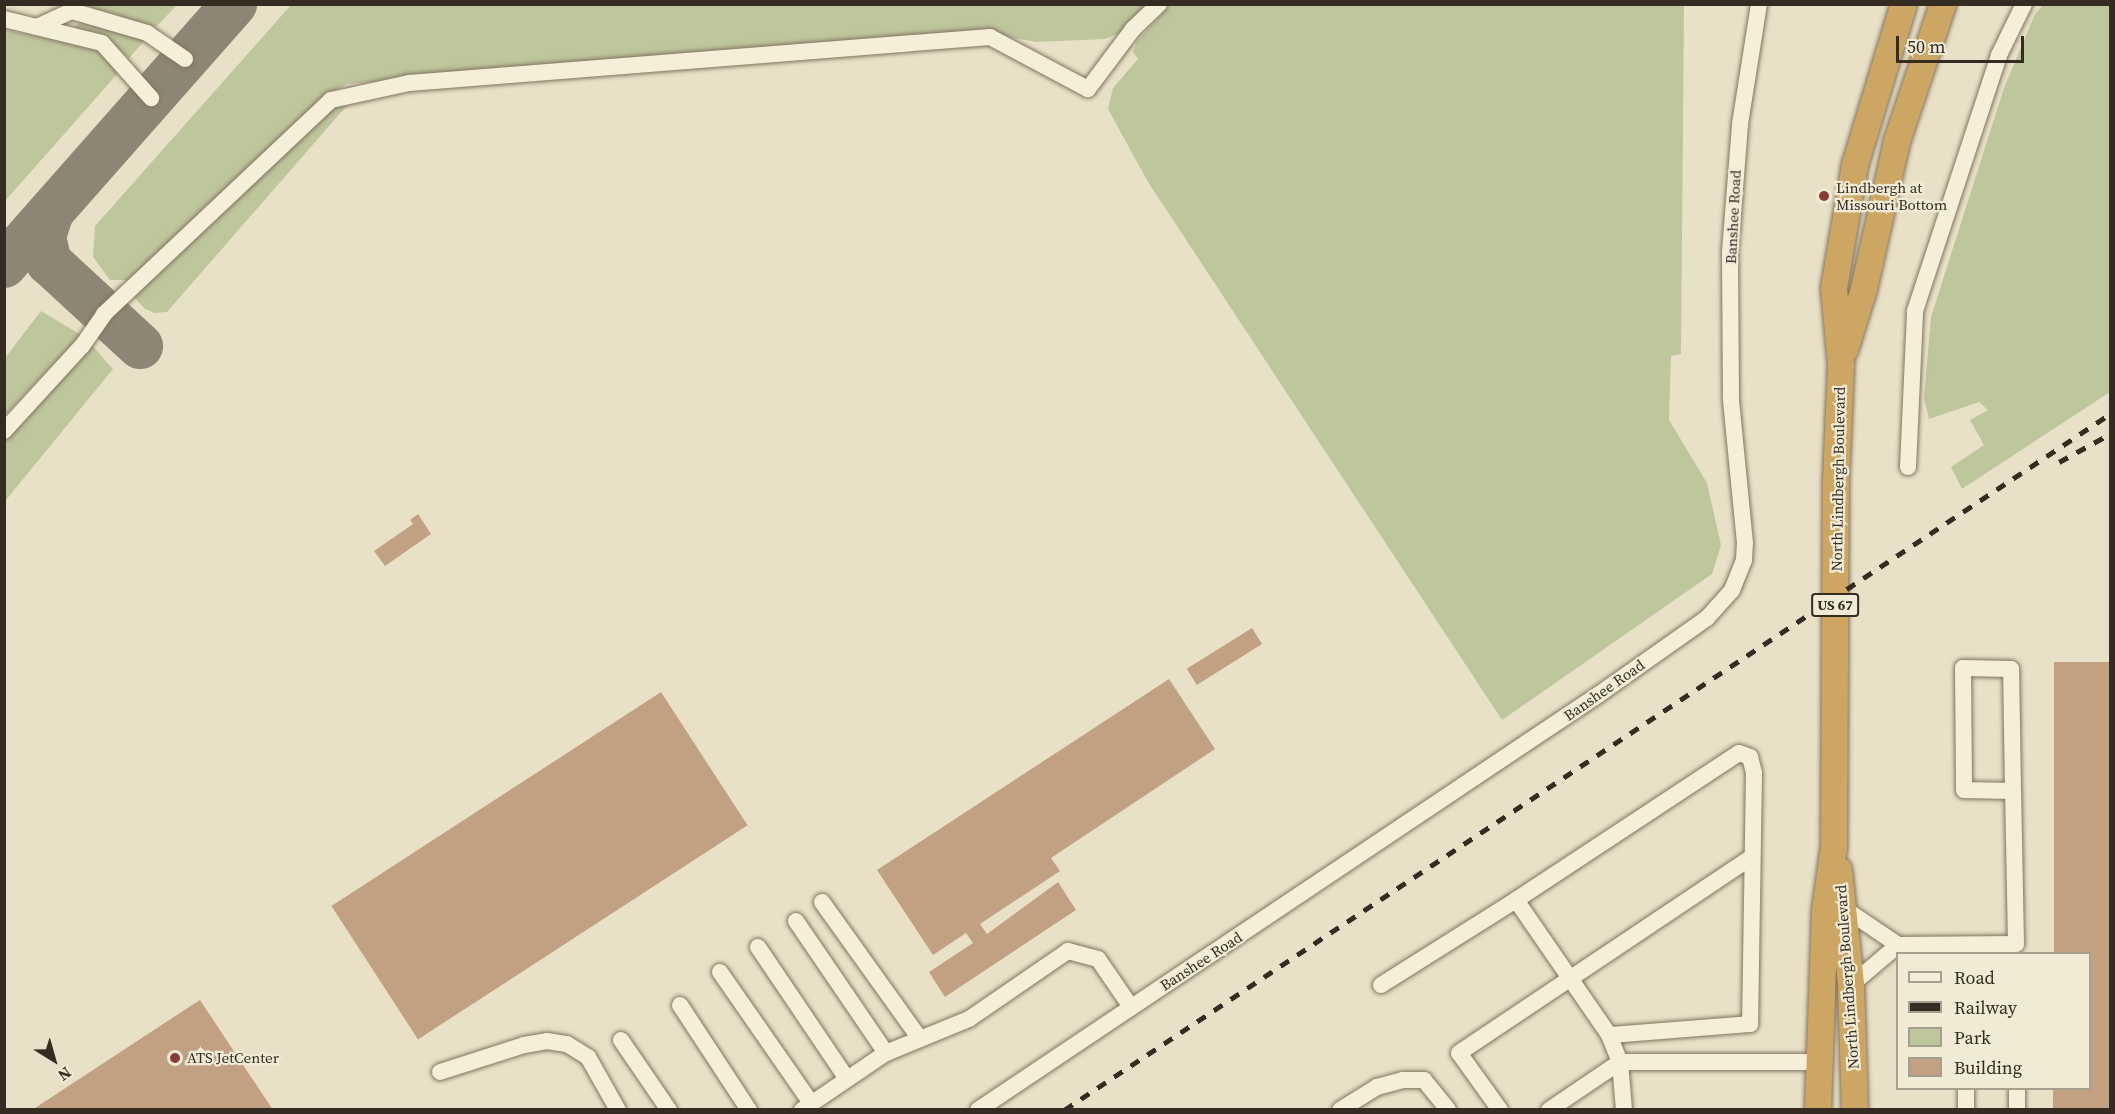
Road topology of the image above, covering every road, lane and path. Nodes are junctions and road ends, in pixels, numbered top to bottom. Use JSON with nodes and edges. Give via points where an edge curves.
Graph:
{"nodes":[{"id":1,"x":1159,"y":4,"type":"edge"},
{"id":2,"x":1759,"y":4,"type":"edge"},
{"id":3,"x":1904,"y":4,"type":"edge"},
{"id":4,"x":1943,"y":4,"type":"edge"},
{"id":5,"x":2024,"y":4,"type":"edge"},
{"id":6,"x":4,"y":19,"type":"edge"},
{"id":7,"x":37,"y":27,"type":"junction"},
{"id":8,"x":185,"y":59,"type":"dead end"},
{"id":9,"x":151,"y":98,"type":"dead end"},
{"id":10,"x":1841,"y":365,"type":"junction"},
{"id":11,"x":4,"y":431,"type":"edge"},
{"id":12,"x":1908,"y":467,"type":"dead end"},
{"id":13,"x":2013,"y":791,"type":"junction"},
{"id":14,"x":1834,"y":846,"type":"junction"},
{"id":15,"x":1750,"y":858,"type":"junction"},
{"id":16,"x":1516,"y":900,"type":"junction"},
{"id":17,"x":822,"y":903,"type":"dead end"},
{"id":18,"x":1845,"y":909,"type":"junction"},
{"id":19,"x":796,"y":921,"type":"dead end"},
{"id":20,"x":1898,"y":945,"type":"junction"},
{"id":21,"x":758,"y":947,"type":"dead end"},
{"id":22,"x":1964,"y":949,"type":"edge"},
{"id":23,"x":2016,"y":949,"type":"edge"},
{"id":24,"x":720,"y":972,"type":"dead end"},
{"id":25,"x":1569,"y":978,"type":"junction"},
{"id":26,"x":1381,"y":985,"type":"dead end"},
{"id":27,"x":1851,"y":986,"type":"junction"},
{"id":28,"x":680,"y":1005,"type":"dead end"},
{"id":29,"x":1131,"y":1007,"type":"junction"},
{"id":30,"x":1609,"y":1035,"type":"junction"},
{"id":31,"x":621,"y":1040,"type":"dead end"},
{"id":32,"x":920,"y":1040,"type":"junction"},
{"id":33,"x":886,"y":1053,"type":"junction"},
{"id":34,"x":1620,"y":1062,"type":"junction"},
{"id":35,"x":1819,"y":1062,"type":"junction"},
{"id":36,"x":440,"y":1072,"type":"dead end"},
{"id":37,"x":848,"y":1079,"type":"junction"},
{"id":38,"x":1966,"y":1090,"type":"edge"},
{"id":39,"x":2017,"y":1090,"type":"edge"},
{"id":40,"x":1568,"y":1103,"type":"edge"},
{"id":41,"x":806,"y":1107,"type":"edge"},
{"id":42,"x":618,"y":1110,"type":"edge"},
{"id":43,"x":669,"y":1110,"type":"edge"},
{"id":44,"x":749,"y":1110,"type":"edge"},
{"id":45,"x":978,"y":1110,"type":"edge"},
{"id":46,"x":1340,"y":1110,"type":"edge"},
{"id":47,"x":1448,"y":1110,"type":"edge"},
{"id":48,"x":1500,"y":1110,"type":"edge"},
{"id":49,"x":1549,"y":1110,"type":"edge"},
{"id":50,"x":1624,"y":1110,"type":"edge"},
{"id":51,"x":1818,"y":1110,"type":"edge"},
{"id":52,"x":1855,"y":1110,"type":"edge"},
{"id":53,"x":1966,"y":1110,"type":"edge"},
{"id":54,"x":2017,"y":1110,"type":"edge"}],
"edges":[{"from":1,"to":11,"type":"street","via":[[1133,28],[1088,89],[990,37],[409,83],[331,100],[104,314],[82,346]]},
{"from":2,"to":29,"type":"street","name":"Banshee Road","via":[[1740,124],[1730,252],[1731,399],[1745,543],[1744,561],[1732,590],[1707,618],[1598,695]]},
{"from":3,"to":10,"type":"highway","name":"North Lindbergh Boulevard","number":"US 67","via":[[1866,119],[1842,226],[1834,288]]},
{"from":4,"to":10,"type":"highway","name":"North Lindbergh Boulevard","number":"US 67","via":[[1898,141],[1864,289]]},
{"from":5,"to":12,"type":"street","via":[[1999,55],[1915,312]]},
{"from":6,"to":7,"type":"street"},
{"from":7,"to":8,"type":"street","via":[[72,11],[147,33]]},
{"from":7,"to":9,"type":"street","via":[[102,43]]},
{"from":10,"to":14,"type":"highway","name":"North Lindbergh Boulevard","number":"US 67","via":[[1836,480]]},
{"from":13,"to":13,"type":"street","via":[[2011,669],[1963,668],[1964,790]]},
{"from":13,"to":23,"type":"street"},
{"from":14,"to":18,"type":"highway","name":"North Lindbergh Boulevard","number":"US 67"},
{"from":14,"to":35,"type":"highway","name":"North Lindbergh Boulevard","number":"US 67","via":[[1825,911]]},
{"from":15,"to":16,"type":"street","via":[[1754,773],[1746,752]]},
{"from":15,"to":25,"type":"street"},
{"from":15,"to":30,"type":"street","via":[[1749,1024]]},
{"from":16,"to":25,"type":"street"},
{"from":16,"to":26,"type":"street"},
{"from":17,"to":32,"type":"street"},
{"from":18,"to":20,"type":"street"},
{"from":18,"to":27,"type":"highway","name":"North Lindbergh Boulevard","number":"US 67"},
{"from":19,"to":33,"type":"street"},
{"from":20,"to":22,"type":"street"},
{"from":20,"to":27,"type":"street"},
{"from":21,"to":37,"type":"street"},
{"from":22,"to":23,"type":"street"},
{"from":24,"to":41,"type":"street"},
{"from":25,"to":30,"type":"street"},
{"from":25,"to":48,"type":"street","via":[[1459,1053]]},
{"from":27,"to":52,"type":"highway","name":"North Lindbergh Boulevard","number":"US 67"},
{"from":28,"to":44,"type":"street"},
{"from":29,"to":32,"type":"street","via":[[1098,959],[1068,951],[969,1019]]},
{"from":29,"to":45,"type":"street","name":"Banshee Road"},
{"from":30,"to":34,"type":"street"},
{"from":31,"to":43,"type":"street"},
{"from":32,"to":33,"type":"street"},
{"from":33,"to":37,"type":"street"},
{"from":34,"to":35,"type":"street"},
{"from":34,"to":40,"type":"street"},
{"from":34,"to":50,"type":"street"},
{"from":35,"to":51,"type":"highway","name":"North Lindbergh Boulevard","number":"US 67"},
{"from":36,"to":42,"type":"street","via":[[524,1045],[547,1041],[567,1044],[588,1057]]},
{"from":37,"to":41,"type":"street"},
{"from":38,"to":53,"type":"street"},
{"from":39,"to":54,"type":"street"},
{"from":40,"to":49,"type":"street"},
{"from":46,"to":47,"type":"street","via":[[1377,1087],[1403,1080],[1424,1080]]}]}
